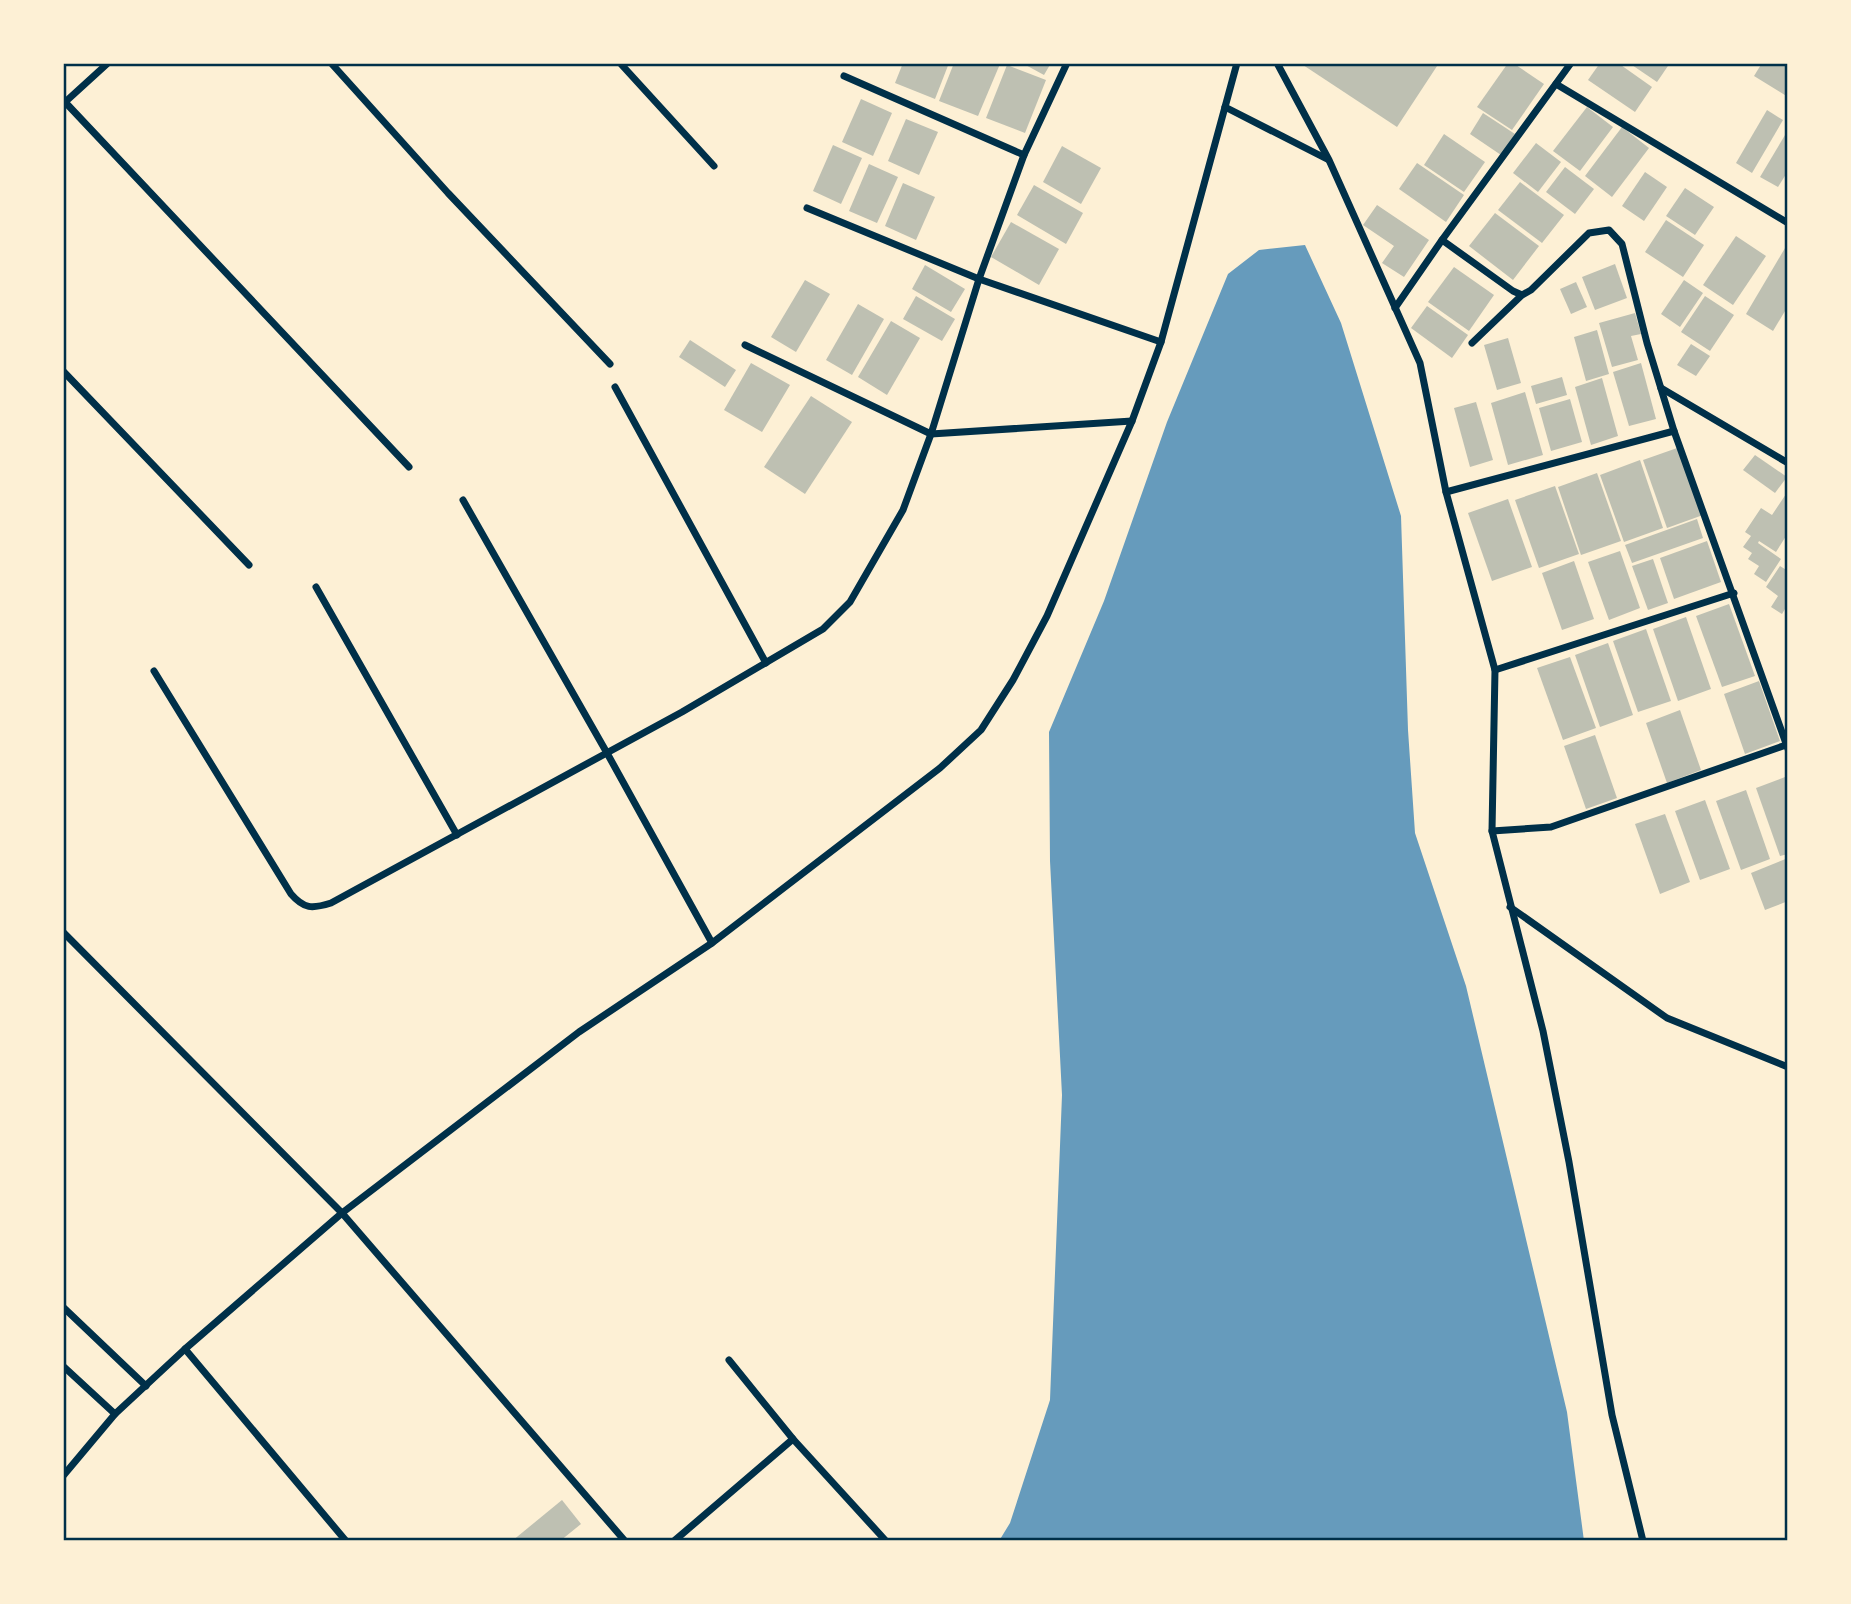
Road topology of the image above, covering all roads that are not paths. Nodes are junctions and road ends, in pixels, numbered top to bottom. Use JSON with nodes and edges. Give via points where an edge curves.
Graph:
{"nodes":[{"id":1,"x":108,"y":63,"type":"edge"},
{"id":2,"x":331,"y":63,"type":"edge"},
{"id":3,"x":620,"y":63,"type":"edge"},
{"id":4,"x":1067,"y":63,"type":"edge"},
{"id":5,"x":1237,"y":63,"type":"edge"},
{"id":6,"x":1278,"y":63,"type":"edge"},
{"id":7,"x":1571,"y":63,"type":"edge"},
{"id":8,"x":844,"y":76,"type":"dead end"},
{"id":9,"x":1556,"y":84,"type":"junction"},
{"id":10,"x":64,"y":103,"type":"edge"},
{"id":11,"x":1225,"y":107,"type":"junction"},
{"id":12,"x":1024,"y":155,"type":"junction"},
{"id":13,"x":1329,"y":160,"type":"junction"},
{"id":14,"x":714,"y":166,"type":"dead end"},
{"id":15,"x":807,"y":208,"type":"dead end"},
{"id":16,"x":1788,"y":222,"type":"edge"},
{"id":17,"x":1442,"y":240,"type":"junction"},
{"id":18,"x":979,"y":279,"type":"junction"},
{"id":19,"x":1522,"y":295,"type":"junction"},
{"id":20,"x":1395,"y":308,"type":"junction"},
{"id":21,"x":1161,"y":342,"type":"junction"},
{"id":22,"x":1472,"y":343,"type":"dead end"},
{"id":23,"x":745,"y":345,"type":"dead end"},
{"id":24,"x":610,"y":364,"type":"dead end"},
{"id":25,"x":63,"y":371,"type":"edge"},
{"id":26,"x":615,"y":387,"type":"dead end"},
{"id":27,"x":1661,"y":387,"type":"junction"},
{"id":28,"x":1132,"y":421,"type":"junction"},
{"id":29,"x":1674,"y":431,"type":"junction"},
{"id":30,"x":931,"y":434,"type":"junction"},
{"id":31,"x":1788,"y":463,"type":"edge"},
{"id":32,"x":409,"y":467,"type":"dead end"},
{"id":33,"x":1446,"y":492,"type":"junction"},
{"id":34,"x":463,"y":500,"type":"dead end"},
{"id":35,"x":249,"y":565,"type":"dead end"},
{"id":36,"x":316,"y":586,"type":"dead end"},
{"id":37,"x":1734,"y":593,"type":"junction"},
{"id":38,"x":766,"y":663,"type":"junction"},
{"id":39,"x":1495,"y":670,"type":"junction"},
{"id":40,"x":154,"y":671,"type":"dead end"},
{"id":41,"x":1787,"y":747,"type":"edge"},
{"id":42,"x":607,"y":753,"type":"junction"},
{"id":43,"x":1492,"y":831,"type":"junction"},
{"id":44,"x":457,"y":835,"type":"junction"},
{"id":45,"x":1510,"y":907,"type":"junction"},
{"id":46,"x":63,"y":932,"type":"edge"},
{"id":47,"x":712,"y":943,"type":"junction"},
{"id":48,"x":1788,"y":1067,"type":"edge"},
{"id":49,"x":342,"y":1213,"type":"junction"},
{"id":50,"x":63,"y":1307,"type":"edge"},
{"id":51,"x":185,"y":1349,"type":"junction"},
{"id":52,"x":729,"y":1360,"type":"dead end"},
{"id":53,"x":63,"y":1366,"type":"edge"},
{"id":54,"x":146,"y":1386,"type":"junction"},
{"id":55,"x":115,"y":1414,"type":"junction"},
{"id":56,"x":793,"y":1439,"type":"junction"},
{"id":57,"x":63,"y":1476,"type":"edge"},
{"id":58,"x":346,"y":1541,"type":"edge"},
{"id":59,"x":625,"y":1541,"type":"edge"},
{"id":60,"x":674,"y":1541,"type":"edge"},
{"id":61,"x":886,"y":1541,"type":"edge"},
{"id":62,"x":1643,"y":1541,"type":"edge"}],
"edges":[{"from":1,"to":10,"type":"street"},
{"from":2,"to":24,"type":"street"},
{"from":3,"to":14,"type":"street"},
{"from":4,"to":12,"type":"street"},
{"from":5,"to":11,"type":"street"},
{"from":6,"to":13,"type":"street"},
{"from":7,"to":9,"type":"street"},
{"from":8,"to":12,"type":"street"},
{"from":9,"to":16,"type":"street"},
{"from":9,"to":17,"type":"street"},
{"from":10,"to":32,"type":"street"},
{"from":11,"to":13,"type":"street"},
{"from":11,"to":21,"type":"street"},
{"from":12,"to":18,"type":"street"},
{"from":13,"to":20,"type":"street"},
{"from":15,"to":18,"type":"street"},
{"from":17,"to":19,"type":"street"},
{"from":17,"to":20,"type":"street"},
{"from":18,"to":21,"type":"street"},
{"from":18,"to":30,"type":"street"},
{"from":19,"to":22,"type":"street"},
{"from":19,"to":27,"type":"street","via":[[1589,233],[1609,230],[1622,244]]},
{"from":20,"to":33,"type":"street","via":[[1420,363]]},
{"from":21,"to":28,"type":"street"},
{"from":23,"to":30,"type":"street"},
{"from":25,"to":35,"type":"street"},
{"from":26,"to":38,"type":"street"},
{"from":27,"to":29,"type":"street"},
{"from":27,"to":31,"type":"street"},
{"from":28,"to":30,"type":"street"},
{"from":28,"to":47,"type":"street","via":[[1048,617],[981,730],[940,768]]},
{"from":29,"to":33,"type":"street"},
{"from":29,"to":37,"type":"street"},
{"from":30,"to":38,"type":"street","via":[[903,510],[850,602],[823,629]]},
{"from":33,"to":39,"type":"street"},
{"from":34,"to":42,"type":"street"},
{"from":36,"to":44,"type":"street"},
{"from":37,"to":39,"type":"street"},
{"from":37,"to":41,"type":"street"},
{"from":38,"to":42,"type":"street"},
{"from":39,"to":43,"type":"street"},
{"from":40,"to":44,"type":"street","via":[[301,906],[314,909],[331,903]]},
{"from":41,"to":43,"type":"street","via":[[1551,827]]},
{"from":42,"to":44,"type":"street"},
{"from":42,"to":47,"type":"street"},
{"from":43,"to":45,"type":"street"},
{"from":45,"to":48,"type":"street","via":[[1667,1018]]},
{"from":45,"to":62,"type":"street","via":[[1543,1031],[1612,1415]]},
{"from":46,"to":49,"type":"street"},
{"from":47,"to":49,"type":"street","via":[[579,1032]]},
{"from":49,"to":51,"type":"street"},
{"from":49,"to":59,"type":"street"},
{"from":50,"to":54,"type":"street"},
{"from":51,"to":54,"type":"street"},
{"from":51,"to":58,"type":"street"},
{"from":52,"to":56,"type":"street"},
{"from":53,"to":55,"type":"street"},
{"from":54,"to":55,"type":"street"},
{"from":55,"to":57,"type":"street"},
{"from":56,"to":60,"type":"street"},
{"from":56,"to":61,"type":"street"}]}
